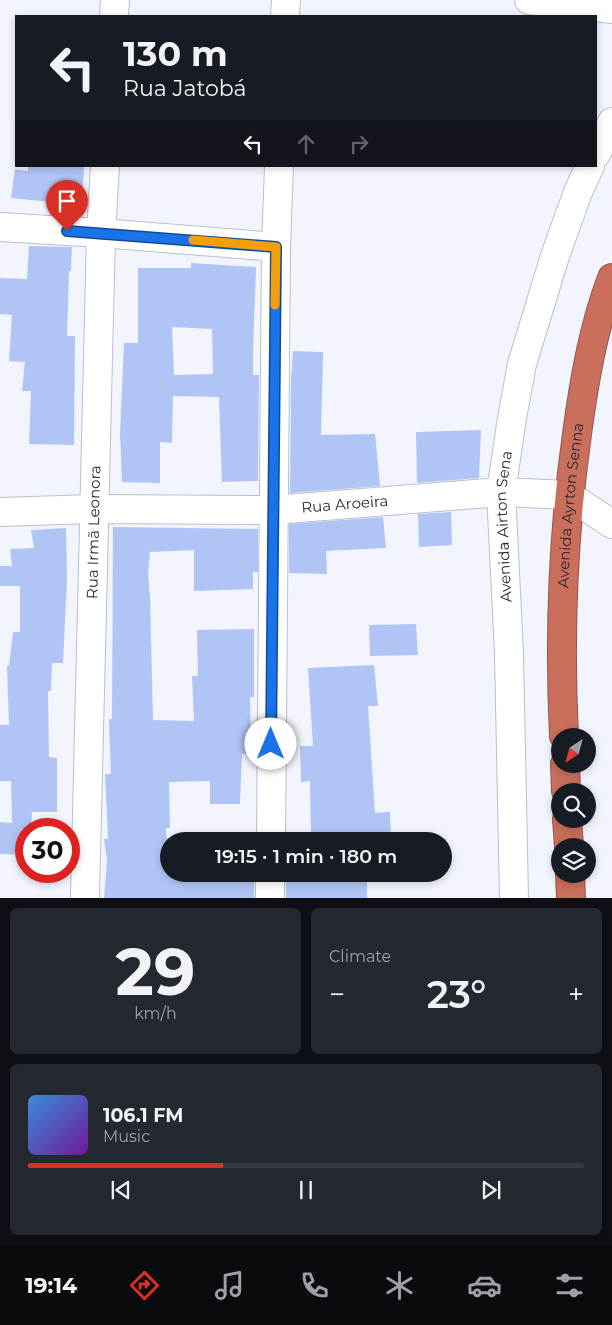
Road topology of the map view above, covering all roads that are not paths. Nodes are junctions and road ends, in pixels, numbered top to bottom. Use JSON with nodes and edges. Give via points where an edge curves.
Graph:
{"nodes":[{"id":1,"x":115,"y":0,"type":"edge"},
{"id":2,"x":286,"y":0,"type":"edge"},
{"id":3,"x":529,"y":0,"type":"edge"},
{"id":4,"x":612,"y":9,"type":"edge"},
{"id":5,"x":114,"y":15,"type":"edge"},
{"id":6,"x":285,"y":15,"type":"edge"},
{"id":7,"x":612,"y":122,"type":"edge"},
{"id":8,"x":597,"y":152,"type":"edge"},
{"id":9,"x":105,"y":167,"type":"edge"},
{"id":10,"x":279,"y":167,"type":"edge"},
{"id":11,"x":590,"y":167,"type":"edge"},
{"id":12,"x":0,"y":227,"type":"edge"},
{"id":13,"x":101,"y":233,"type":"junction"},
{"id":14,"x":276,"y":247,"type":"junction"},
{"id":15,"x":612,"y":278,"type":"edge"},
{"id":16,"x":501,"y":492,"type":"junction"},
{"id":17,"x":568,"y":495,"type":"junction"},
{"id":18,"x":94,"y":509,"type":"junction"},
{"id":19,"x":273,"y":510,"type":"junction"},
{"id":20,"x":0,"y":512,"type":"edge"},
{"id":21,"x":612,"y":524,"type":"edge"},
{"id":22,"x":564,"y":728,"type":"edge"},
{"id":23,"x":271,"y":832,"type":"edge"},
{"id":24,"x":270,"y":882,"type":"edge"},
{"id":25,"x":570,"y":883,"type":"edge"},
{"id":26,"x":85,"y":898,"type":"edge"},
{"id":27,"x":270,"y":898,"type":"edge"},
{"id":28,"x":514,"y":898,"type":"edge"},
{"id":29,"x":571,"y":898,"type":"edge"}],
"edges":[{"from":1,"to":5,"type":"street"},
{"from":2,"to":6,"type":"street"},
{"from":3,"to":4,"type":"street"},
{"from":7,"to":8,"type":"street"},
{"from":9,"to":13,"type":"street","name":"Rua Irmã Leonora"},
{"from":10,"to":14,"type":"street"},
{"from":11,"to":16,"type":"street","name":"Avenida Airton Sena","via":[[555,256],[522,364]]},
{"from":12,"to":13,"type":"street"},
{"from":13,"to":14,"type":"street"},
{"from":13,"to":18,"type":"street","name":"Rua Irmã Leonora"},
{"from":14,"to":19,"type":"street"},
{"from":15,"to":17,"type":"highway","name":"Avenida Ayrton Senna","via":[[596,331],[582,398]]},
{"from":16,"to":17,"type":"street","name":"Rua Aroeira"},
{"from":16,"to":19,"type":"street","name":"Rua Aroeira"},
{"from":16,"to":28,"type":"street","name":"Avenida Airton Sena","via":[[509,652]]},
{"from":17,"to":21,"type":"street"},
{"from":17,"to":22,"type":"highway","name":"Avenida Ayrton Senna","via":[[562,621]]},
{"from":18,"to":19,"type":"street","name":"Rua Aroeira"},
{"from":18,"to":20,"type":"street","name":"Rua Aroeira"},
{"from":18,"to":26,"type":"street","name":"Rua Irmã Leonora"},
{"from":19,"to":23,"type":"street"},
{"from":24,"to":27,"type":"street"},
{"from":25,"to":29,"type":"highway"}]}
